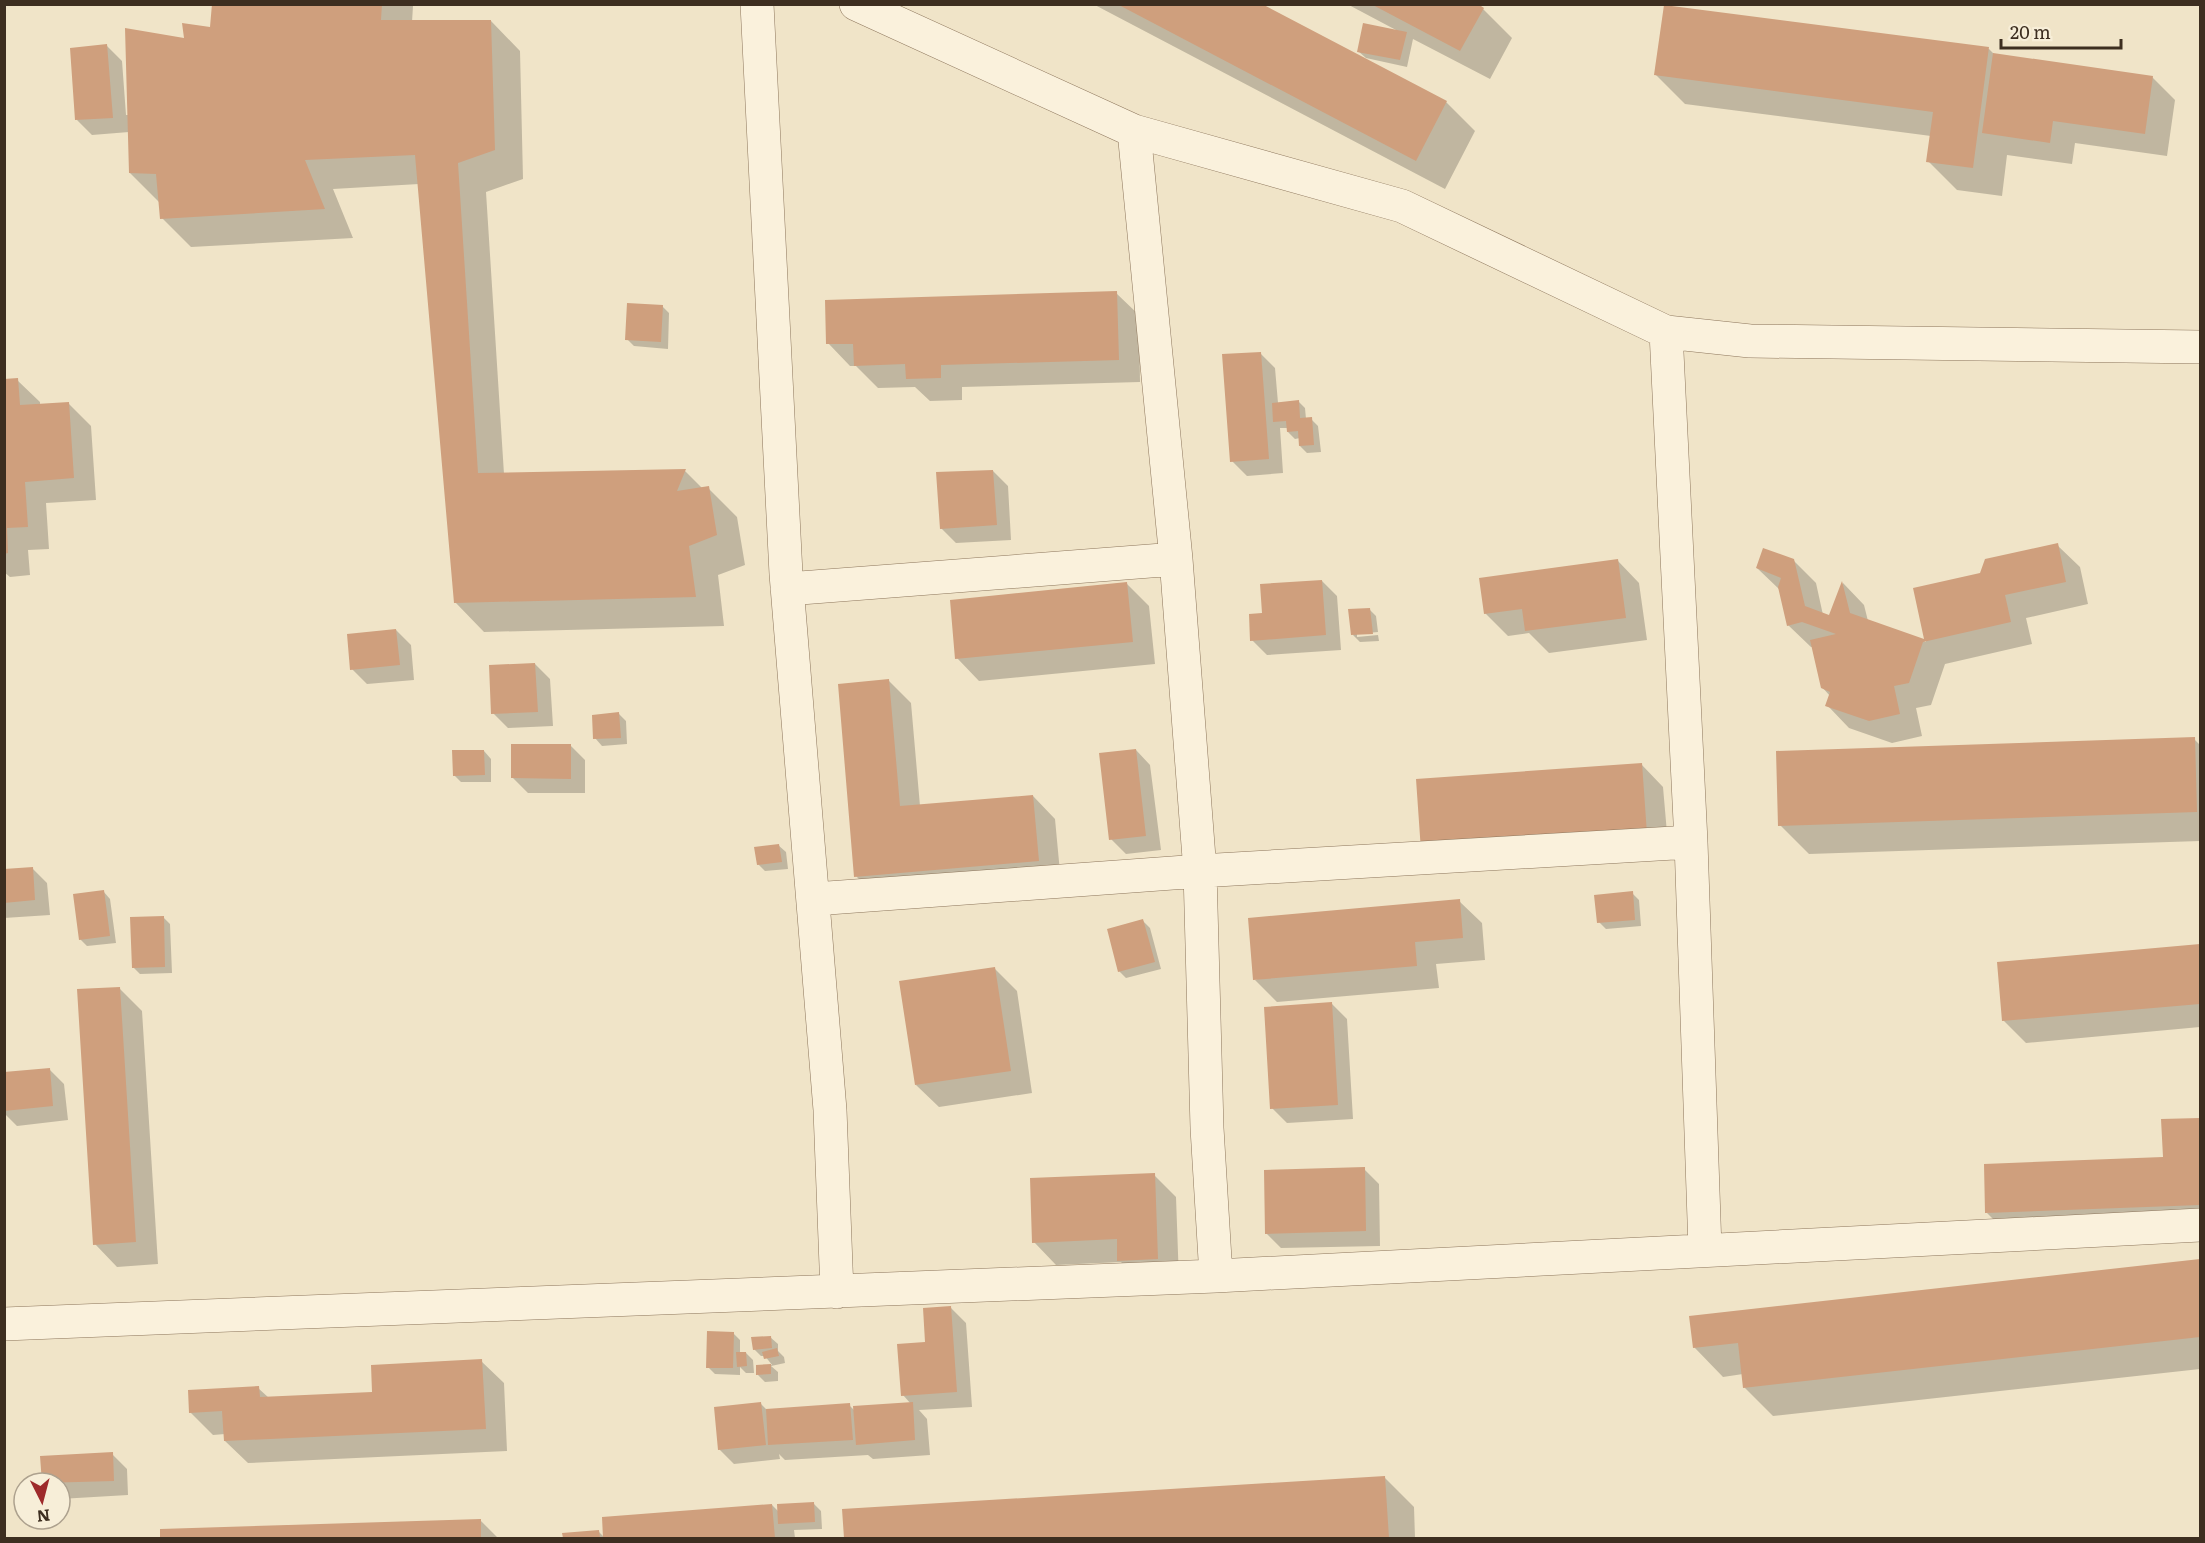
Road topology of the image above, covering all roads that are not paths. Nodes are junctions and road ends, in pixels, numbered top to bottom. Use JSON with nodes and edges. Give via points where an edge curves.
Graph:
{"nodes":[{"id":1,"x":757,"y":4,"type":"edge"},
{"id":2,"x":856,"y":4,"type":"edge"},
{"id":3,"x":1134,"y":131,"type":"junction"},
{"id":4,"x":1666,"y":332,"type":"junction"},
{"id":5,"x":2200,"y":347,"type":"edge"},
{"id":6,"x":1176,"y":559,"type":"junction"},
{"id":7,"x":787,"y":589,"type":"junction"},
{"id":8,"x":1691,"y":842,"type":"junction"},
{"id":9,"x":1200,"y":871,"type":"junction"},
{"id":10,"x":814,"y":899,"type":"junction"},
{"id":11,"x":2200,"y":1225,"type":"edge"},
{"id":12,"x":1705,"y":1250,"type":"junction"},
{"id":13,"x":1216,"y":1276,"type":"junction"},
{"id":14,"x":837,"y":1292,"type":"junction"},
{"id":15,"x":4,"y":1324,"type":"edge"}],
"edges":[{"from":1,"to":7,"type":"street"},
{"from":2,"to":3,"type":"street"},
{"from":3,"to":4,"type":"street","via":[[1402,206]]},
{"from":3,"to":6,"type":"street"},
{"from":4,"to":5,"type":"street","via":[[1750,341]]},
{"from":4,"to":8,"type":"street"},
{"from":6,"to":7,"type":"street"},
{"from":6,"to":9,"type":"street"},
{"from":7,"to":10,"type":"street"},
{"from":8,"to":9,"type":"street"},
{"from":8,"to":12,"type":"street"},
{"from":9,"to":10,"type":"street"},
{"from":9,"to":13,"type":"street","via":[[1207,1128]]},
{"from":10,"to":14,"type":"street","via":[[830,1110]]},
{"from":11,"to":12,"type":"street"},
{"from":12,"to":13,"type":"street"},
{"from":13,"to":14,"type":"street"},
{"from":14,"to":15,"type":"street"}]}
